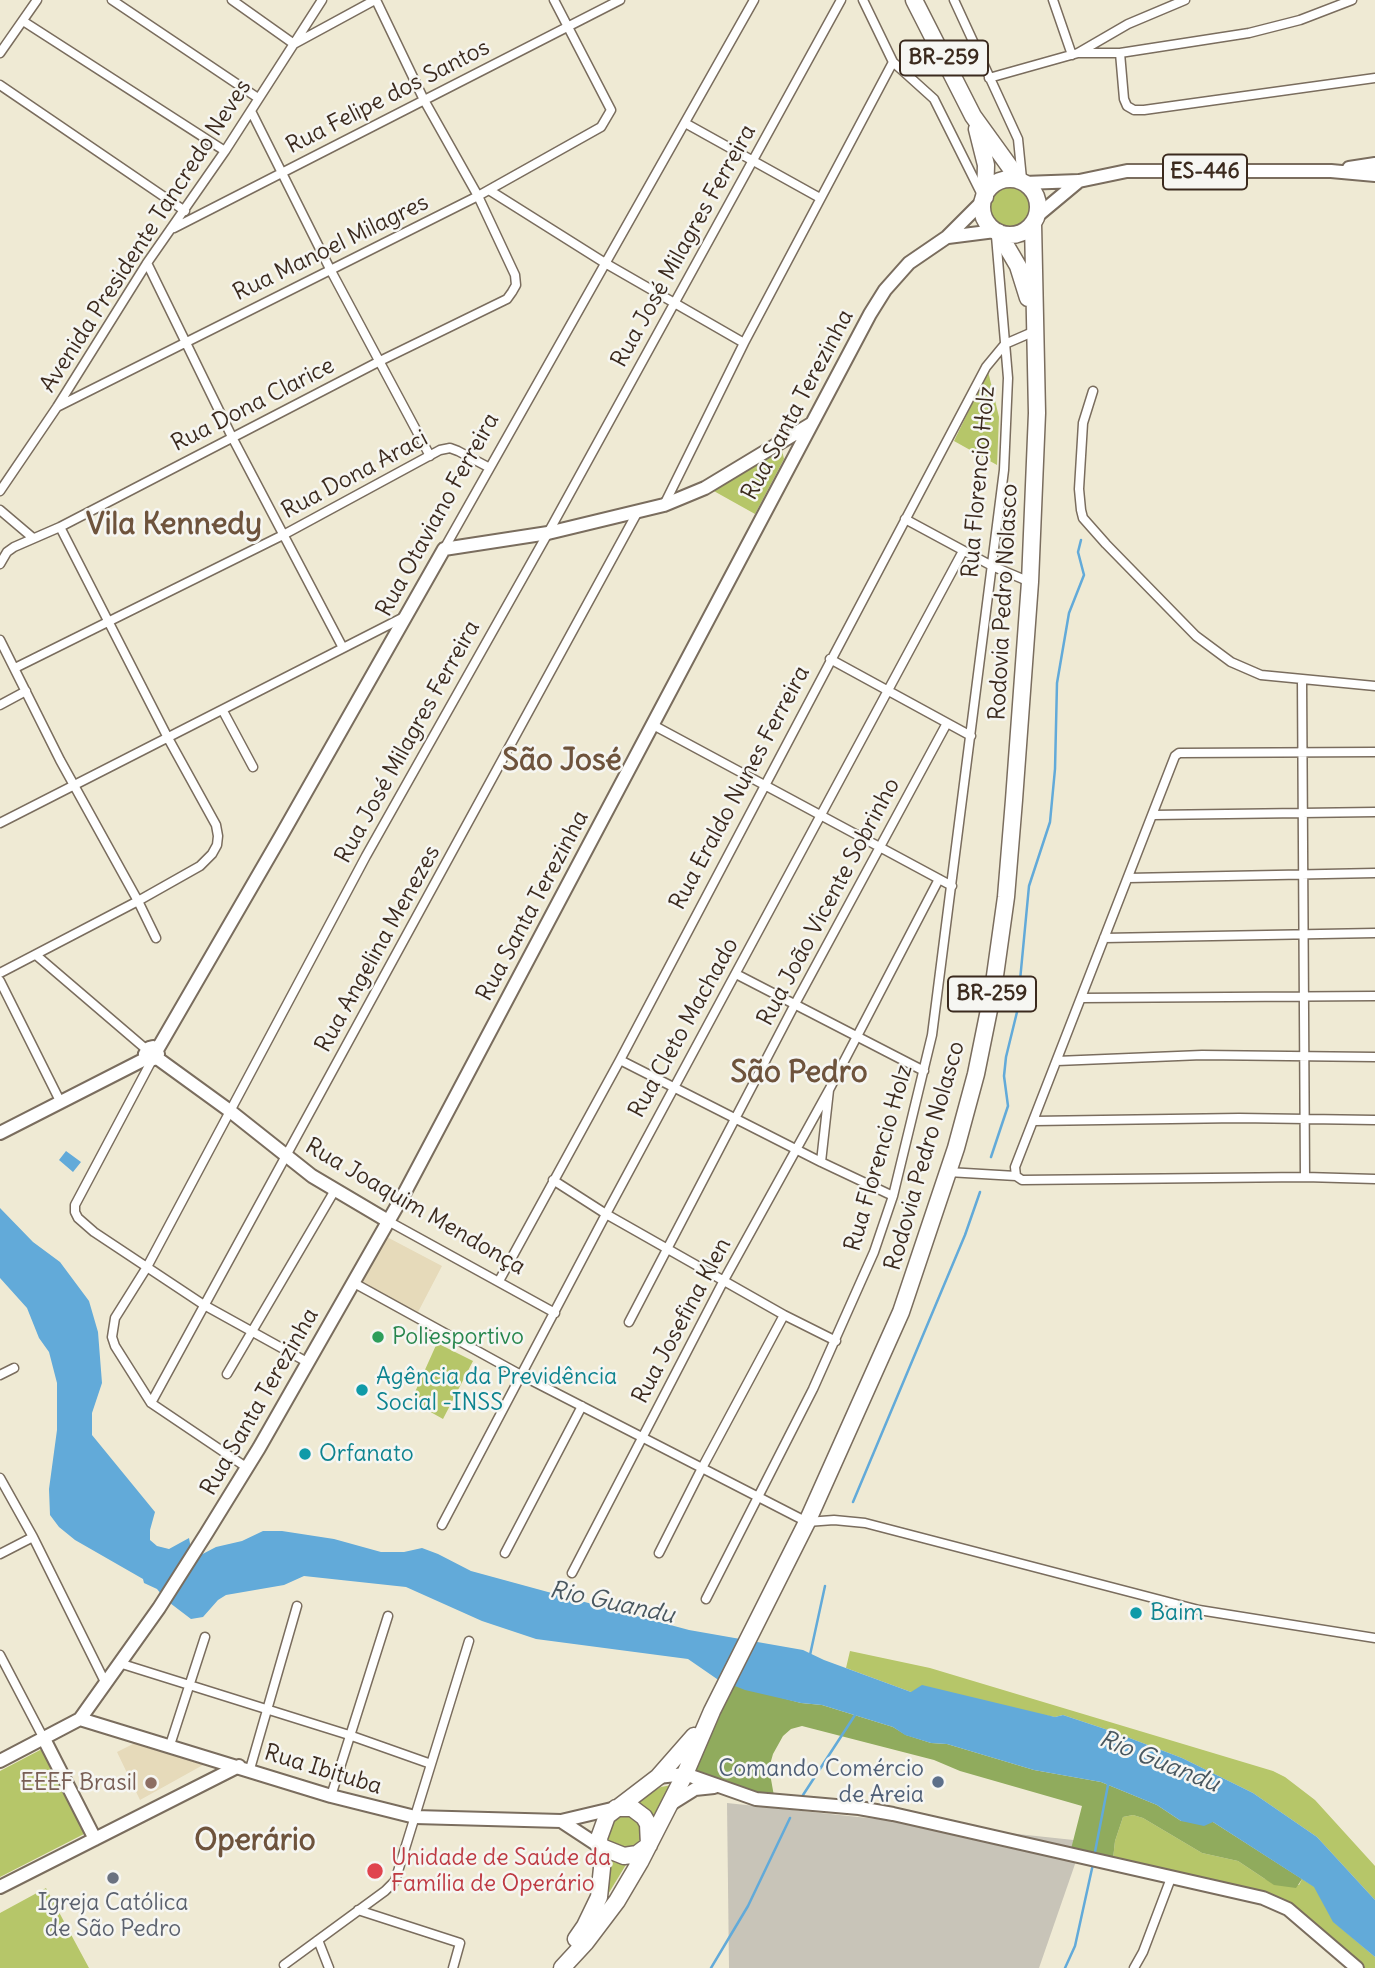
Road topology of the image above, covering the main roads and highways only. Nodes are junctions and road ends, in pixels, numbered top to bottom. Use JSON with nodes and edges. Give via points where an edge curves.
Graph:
{"nodes":[{"id":1,"x":914,"y":0,"type":"edge"},
{"id":2,"x":973,"y":116,"type":"junction"},
{"id":3,"x":1022,"y":182,"type":"junction"},
{"id":4,"x":984,"y":199,"type":"junction"},
{"id":5,"x":1035,"y":220,"type":"junction"},
{"id":6,"x":997,"y":231,"type":"junction"},
{"id":7,"x":1034,"y":326,"type":"junction"},
{"id":8,"x":713,"y":1708,"type":"junction"},
{"id":9,"x":616,"y":1808,"type":"junction"},
{"id":10,"x":649,"y":1845,"type":"junction"},
{"id":11,"x":599,"y":1846,"type":"junction"},
{"id":12,"x":554,"y":1968,"type":"edge"},
{"id":13,"x":562,"y":1968,"type":"edge"}],
"edges":[{"from":1,"to":2,"type":"highway","number":"BR-259"},
{"from":2,"to":3,"type":"highway","number":"BR-259"},
{"from":2,"to":4,"type":"highway","number":"BR-259","via":[[986,165]]},
{"from":3,"to":4,"type":"highway","via":[[1003,180]]},
{"from":3,"to":5,"type":"highway","via":[[1036,197]]},
{"from":4,"to":6,"type":"highway","via":[[985,217]]},
{"from":5,"to":6,"type":"highway","via":[[1021,233]]},
{"from":5,"to":7,"type":"highway","name":"Rodovia Pedro Nolasco","number":"BR-259"},
{"from":6,"to":7,"type":"highway","name":"Rodovia Pedro Nolasco","number":"BR-259","via":[[1018,266]]},
{"from":7,"to":8,"type":"highway","name":"Rodovia Pedro Nolasco","number":"BR-259","via":[[1037,413],[1030,582],[1006,897],[976,1074],[901,1312],[807,1522]]},
{"from":8,"to":9,"type":"highway","name":"Rodovia Pedro Nolasco","number":"BR-259","via":[[659,1777]]},
{"from":8,"to":10,"type":"highway","name":"Rodovia Pedro Nolasco","number":"BR-259"},
{"from":9,"to":10,"type":"highway","via":[[632,1808],[644,1817]]},
{"from":9,"to":11,"type":"highway","via":[[602,1824]]},
{"from":10,"to":11,"type":"highway","via":[[624,1856]]},
{"from":10,"to":13,"type":"highway","name":"Rodovia Pedro Nolasco","number":"BR-259","via":[[617,1901]]},
{"from":11,"to":12,"type":"highway","via":[[599,1898]]}]}
